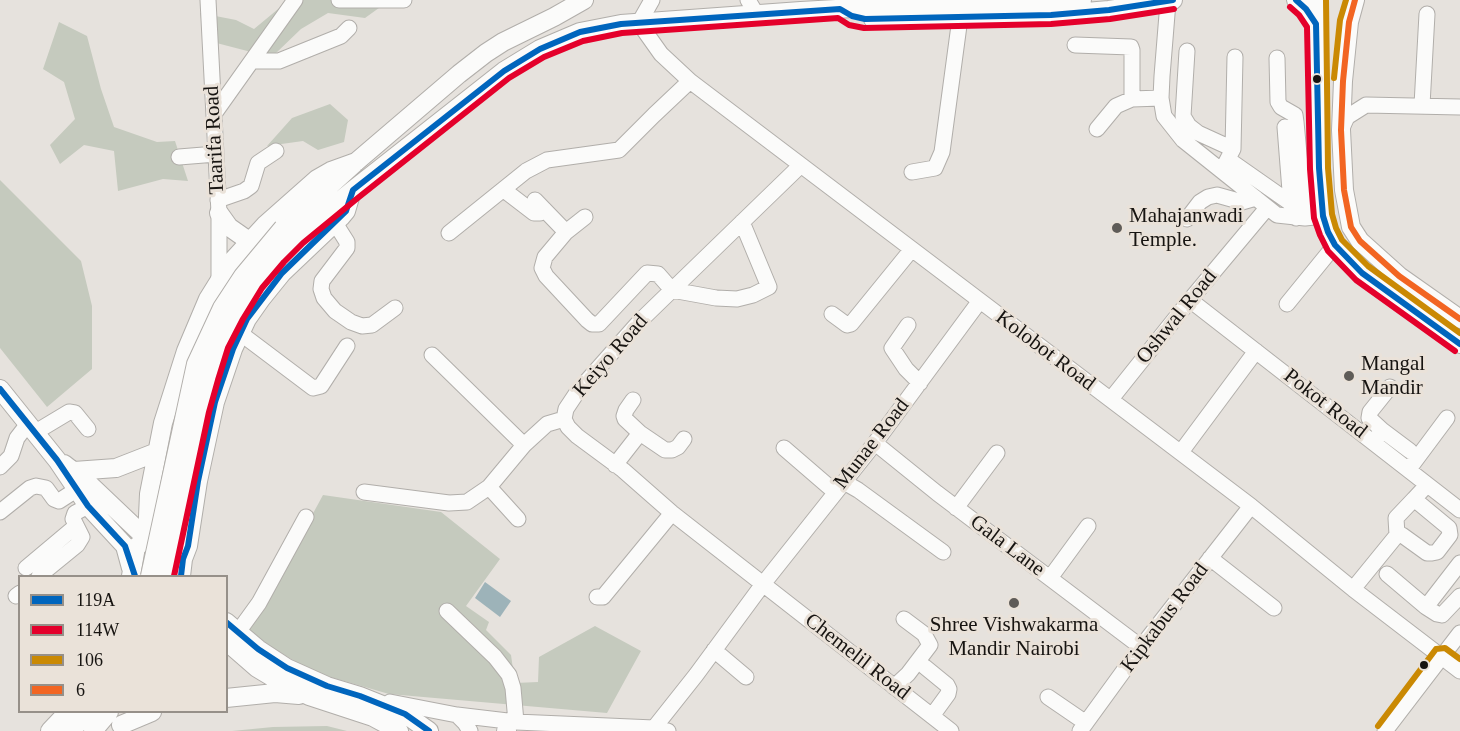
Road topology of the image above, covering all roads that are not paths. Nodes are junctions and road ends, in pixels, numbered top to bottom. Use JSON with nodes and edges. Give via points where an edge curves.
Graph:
{"nodes":[{"id":1,"x":208,"y":0,"type":"edge"},
{"id":2,"x":295,"y":0,"type":"edge"},
{"id":3,"x":339,"y":0,"type":"edge"},
{"id":4,"x":404,"y":0,"type":"edge"},
{"id":5,"x":584,"y":0,"type":"edge"},
{"id":6,"x":652,"y":0,"type":"edge"},
{"id":7,"x":1082,"y":0,"type":"edge"},
{"id":8,"x":1296,"y":0,"type":"edge"},
{"id":9,"x":1317,"y":0,"type":"edge"},
{"id":10,"x":1355,"y":0,"type":"edge"},
{"id":11,"x":1366,"y":0,"type":"edge"},
{"id":12,"x":1170,"y":1,"type":"edge"},
{"id":13,"x":878,"y":3,"type":"edge"},
{"id":14,"x":801,"y":6,"type":"edge"},
{"id":15,"x":752,"y":7,"type":"edge"},
{"id":16,"x":840,"y":9,"type":"junction"},
{"id":17,"x":1427,"y":14,"type":"dead end"},
{"id":18,"x":960,"y":18,"type":"junction"},
{"id":19,"x":1349,"y":22,"type":"junction"},
{"id":20,"x":639,"y":23,"type":"junction"},
{"id":21,"x":1316,"y":24,"type":"junction"},
{"id":22,"x":349,"y":28,"type":"dead end"},
{"id":23,"x":1076,"y":45,"type":"dead end"},
{"id":24,"x":1187,"y":51,"type":"dead end"},
{"id":25,"x":1235,"y":57,"type":"dead end"},
{"id":26,"x":1278,"y":58,"type":"dead end"},
{"id":27,"x":252,"y":61,"type":"junction"},
{"id":28,"x":690,"y":81,"type":"junction"},
{"id":29,"x":1343,"y":81,"type":"junction"},
{"id":30,"x":1161,"y":98,"type":"junction"},
{"id":31,"x":1132,"y":99,"type":"junction"},
{"id":32,"x":1366,"y":105,"type":"junction"},
{"id":33,"x":1422,"y":105,"type":"junction"},
{"id":34,"x":1460,"y":107,"type":"edge"},
{"id":35,"x":214,"y":114,"type":"junction"},
{"id":36,"x":1285,"y":127,"type":"dead end"},
{"id":37,"x":1097,"y":129,"type":"dead end"},
{"id":38,"x":1341,"y":130,"type":"junction"},
{"id":39,"x":276,"y":151,"type":"dead end"},
{"id":40,"x":216,"y":154,"type":"junction"},
{"id":41,"x":179,"y":158,"type":"dead end"},
{"id":42,"x":1228,"y":160,"type":"junction"},
{"id":43,"x":356,"y":162,"type":"junction"},
{"id":44,"x":800,"y":166,"type":"junction"},
{"id":45,"x":912,"y":172,"type":"dead end"},
{"id":46,"x":352,"y":190,"type":"junction"},
{"id":47,"x":504,"y":190,"type":"junction"},
{"id":48,"x":1289,"y":202,"type":"junction"},
{"id":49,"x":1261,"y":203,"type":"junction"},
{"id":50,"x":219,"y":206,"type":"junction"},
{"id":51,"x":585,"y":217,"type":"dead end"},
{"id":52,"x":1308,"y":217,"type":"junction"},
{"id":53,"x":1187,"y":219,"type":"dead end"},
{"id":54,"x":742,"y":222,"type":"junction"},
{"id":55,"x":335,"y":223,"type":"junction"},
{"id":56,"x":290,"y":232,"type":"junction"},
{"id":57,"x":566,"y":232,"type":"junction"},
{"id":58,"x":449,"y":233,"type":"dead end"},
{"id":59,"x":249,"y":241,"type":"junction"},
{"id":60,"x":1335,"y":245,"type":"junction"},
{"id":61,"x":912,"y":249,"type":"junction"},
{"id":62,"x":219,"y":281,"type":"junction"},
{"id":63,"x":672,"y":290,"type":"junction"},
{"id":64,"x":1190,"y":300,"type":"junction"},
{"id":65,"x":979,"y":302,"type":"junction"},
{"id":66,"x":1287,"y":304,"type":"dead end"},
{"id":67,"x":394,"y":308,"type":"dead end"},
{"id":68,"x":832,"y":314,"type":"dead end"},
{"id":69,"x":1460,"y":319,"type":"edge"},
{"id":70,"x":908,"y":325,"type":"dead end"},
{"id":71,"x":240,"y":333,"type":"junction"},
{"id":72,"x":1460,"y":344,"type":"edge"},
{"id":73,"x":347,"y":346,"type":"dead end"},
{"id":74,"x":1256,"y":351,"type":"junction"},
{"id":75,"x":432,"y":356,"type":"dead end"},
{"id":76,"x":920,"y":383,"type":"junction"},
{"id":77,"x":1390,"y":387,"type":"dead end"},
{"id":78,"x":0,"y":389,"type":"edge"},
{"id":79,"x":1111,"y":399,"type":"junction"},
{"id":80,"x":633,"y":400,"type":"dead end"},
{"id":81,"x":1447,"y":418,"type":"dead end"},
{"id":82,"x":564,"y":419,"type":"junction"},
{"id":83,"x":31,"y":429,"type":"junction"},
{"id":84,"x":88,"y":429,"type":"dead end"},
{"id":85,"x":640,"y":433,"type":"junction"},
{"id":86,"x":1378,"y":436,"type":"junction"},
{"id":87,"x":684,"y":439,"type":"dead end"},
{"id":88,"x":875,"y":443,"type":"junction"},
{"id":89,"x":524,"y":445,"type":"junction"},
{"id":90,"x":784,"y":448,"type":"dead end"},
{"id":91,"x":1410,"y":451,"type":"dead end"},
{"id":92,"x":158,"y":453,"type":"junction"},
{"id":93,"x":997,"y":453,"type":"dead end"},
{"id":94,"x":1181,"y":453,"type":"junction"},
{"id":95,"x":57,"y":460,"type":"junction"},
{"id":96,"x":615,"y":465,"type":"junction"},
{"id":97,"x":0,"y":467,"type":"edge"},
{"id":98,"x":1409,"y":469,"type":"junction"},
{"id":99,"x":74,"y":471,"type":"junction"},
{"id":100,"x":1427,"y":485,"type":"junction"},
{"id":101,"x":489,"y":487,"type":"junction"},
{"id":102,"x":839,"y":487,"type":"junction"},
{"id":103,"x":76,"y":489,"type":"junction"},
{"id":104,"x":364,"y":492,"type":"dead end"},
{"id":105,"x":1414,"y":499,"type":"junction"},
{"id":106,"x":88,"y":506,"type":"junction"},
{"id":107,"x":1251,"y":506,"type":"junction"},
{"id":108,"x":956,"y":508,"type":"junction"},
{"id":109,"x":1460,"y":510,"type":"edge"},
{"id":110,"x":0,"y":512,"type":"edge"},
{"id":111,"x":672,"y":513,"type":"junction"},
{"id":112,"x":306,"y":517,"type":"dead end"},
{"id":113,"x":518,"y":519,"type":"dead end"},
{"id":114,"x":76,"y":526,"type":"junction"},
{"id":115,"x":1088,"y":526,"type":"dead end"},
{"id":116,"x":1396,"y":535,"type":"junction"},
{"id":117,"x":147,"y":539,"type":"junction"},
{"id":118,"x":942,"y":552,"type":"dead end"},
{"id":119,"x":1210,"y":558,"type":"junction"},
{"id":120,"x":1460,"y":563,"type":"edge"},
{"id":121,"x":26,"y":568,"type":"dead end"},
{"id":122,"x":182,"y":568,"type":"edge"},
{"id":123,"x":1387,"y":574,"type":"dead end"},
{"id":124,"x":40,"y":575,"type":"edge"},
{"id":125,"x":133,"y":575,"type":"edge"},
{"id":126,"x":150,"y":575,"type":"edge"},
{"id":127,"x":165,"y":575,"type":"edge"},
{"id":128,"x":1050,"y":578,"type":"junction"},
{"id":129,"x":763,"y":584,"type":"junction"},
{"id":130,"x":1353,"y":589,"type":"junction"},
{"id":131,"x":1460,"y":596,"type":"edge"},
{"id":132,"x":597,"y":597,"type":"dead end"},
{"id":133,"x":1426,"y":607,"type":"junction"},
{"id":134,"x":1274,"y":608,"type":"dead end"},
{"id":135,"x":447,"y":611,"type":"dead end"},
{"id":136,"x":904,"y":619,"type":"dead end"},
{"id":137,"x":230,"y":632,"type":"edge"},
{"id":138,"x":1460,"y":633,"type":"edge"},
{"id":139,"x":1141,"y":647,"type":"junction"},
{"id":140,"x":714,"y":650,"type":"junction"},
{"id":141,"x":1442,"y":656,"type":"junction"},
{"id":142,"x":926,"y":667,"type":"dead end"},
{"id":143,"x":1460,"y":671,"type":"edge"},
{"id":144,"x":746,"y":677,"type":"dead end"},
{"id":145,"x":894,"y":687,"type":"junction"},
{"id":146,"x":309,"y":696,"type":"junction"},
{"id":147,"x":360,"y":696,"type":"junction"},
{"id":148,"x":1048,"y":697,"type":"dead end"},
{"id":149,"x":228,"y":698,"type":"edge"},
{"id":150,"x":66,"y":713,"type":"edge"},
{"id":151,"x":86,"y":713,"type":"edge"},
{"id":152,"x":107,"y":713,"type":"edge"},
{"id":153,"x":147,"y":713,"type":"edge"},
{"id":154,"x":457,"y":715,"type":"junction"},
{"id":155,"x":932,"y":716,"type":"junction"},
{"id":156,"x":122,"y":722,"type":"edge"},
{"id":157,"x":370,"y":724,"type":"edge"},
{"id":158,"x":1083,"y":727,"type":"edge"},
{"id":159,"x":509,"y":728,"type":"edge"},
{"id":160,"x":661,"y":730,"type":"edge"},
{"id":161,"x":50,"y":731,"type":"edge"},
{"id":162,"x":71,"y":731,"type":"edge"},
{"id":163,"x":93,"y":731,"type":"edge"},
{"id":164,"x":399,"y":731,"type":"edge"},
{"id":165,"x":429,"y":731,"type":"edge"},
{"id":166,"x":470,"y":731,"type":"edge"},
{"id":167,"x":951,"y":731,"type":"edge"},
{"id":168,"x":1385,"y":731,"type":"edge"}],
"edges":[{"from":1,"to":35,"type":"street","name":"Taarifa Road"},
{"from":2,"to":27,"type":"street"},
{"from":3,"to":4,"type":"street"},
{"from":5,"to":43,"type":"main road","via":[[486,53]]},
{"from":6,"to":20,"type":"street"},
{"from":7,"to":13,"type":"main road"},
{"from":8,"to":21,"type":"main road"},
{"from":9,"to":21,"type":"main road"},
{"from":10,"to":19,"type":"main road"},
{"from":11,"to":19,"type":"main road"},
{"from":12,"to":18,"type":"main road","via":[[1051,15]]},
{"from":12,"to":30,"type":"street"},
{"from":13,"to":16,"type":"main road"},
{"from":14,"to":15,"type":"main road"},
{"from":14,"to":16,"type":"main road"},
{"from":15,"to":20,"type":"main road"},
{"from":16,"to":18,"type":"main road","via":[[865,19]]},
{"from":17,"to":33,"type":"street"},
{"from":18,"to":45,"type":"street","via":[[942,152],[935,168]]},
{"from":19,"to":29,"type":"main road"},
{"from":20,"to":28,"type":"street","name":"Kolobot Road","via":[[661,54]]},
{"from":20,"to":46,"type":"main road","via":[[580,32],[540,49],[504,71]]},
{"from":21,"to":52,"type":"main road","via":[[1319,168]]},
{"from":22,"to":27,"type":"street","via":[[341,36],[279,61]]},
{"from":23,"to":31,"type":"street","via":[[1131,47]]},
{"from":24,"to":42,"type":"street","via":[[1183,116]]},
{"from":25,"to":42,"type":"street"},
{"from":26,"to":52,"type":"street","via":[[1278,102],[1295,115]]},
{"from":27,"to":35,"type":"street"},
{"from":28,"to":44,"type":"street","name":"Kolobot Road"},
{"from":28,"to":47,"type":"street","via":[[619,150],[546,160]]},
{"from":29,"to":32,"type":"street","via":[[1348,92]]},
{"from":29,"to":38,"type":"main road"},
{"from":30,"to":31,"type":"street"},
{"from":30,"to":42,"type":"street","via":[[1164,116],[1183,140]]},
{"from":31,"to":37,"type":"street","via":[[1116,106]]},
{"from":32,"to":33,"type":"street"},
{"from":32,"to":38,"type":"street","via":[[1347,117]]},
{"from":33,"to":34,"type":"street"},
{"from":35,"to":40,"type":"street","name":"Taarifa Road"},
{"from":36,"to":48,"type":"street"},
{"from":38,"to":69,"type":"main road","via":[[1344,190],[1351,226],[1360,241],[1399,276]]},
{"from":39,"to":50,"type":"street","via":[[258,163],[250,186]]},
{"from":40,"to":41,"type":"street"},
{"from":40,"to":50,"type":"street","name":"Taarifa Road"},
{"from":42,"to":48,"type":"street"},
{"from":42,"to":49,"type":"street"},
{"from":43,"to":56,"type":"main road"},
{"from":43,"to":59,"type":"main road","via":[[317,179]]},
{"from":44,"to":54,"type":"street","name":"Keiyo Road"},
{"from":44,"to":61,"type":"street","name":"Kolobot Road"},
{"from":46,"to":55,"type":"main road","via":[[346,211]]},
{"from":46,"to":56,"type":"main road"},
{"from":47,"to":57,"type":"street","via":[[534,213],[540,205]]},
{"from":47,"to":58,"type":"street"},
{"from":48,"to":52,"type":"street"},
{"from":49,"to":52,"type":"street","via":[[1277,215]]},
{"from":49,"to":53,"type":"street","via":[[1217,195],[1200,202]]},
{"from":49,"to":64,"type":"street","name":"Oshwal Road"},
{"from":50,"to":59,"type":"main road","via":[[229,227]]},
{"from":50,"to":62,"type":"street","name":"Taarifa Road"},
{"from":51,"to":57,"type":"street"},
{"from":52,"to":60,"type":"main road"},
{"from":54,"to":63,"type":"street","name":"Keiyo Road"},
{"from":54,"to":63,"type":"street","via":[[769,287],[737,299]]},
{"from":55,"to":67,"type":"street","via":[[347,248],[322,281],[324,298],[335,311],[362,326],[372,325]]},
{"from":55,"to":71,"type":"main road","via":[[282,273]]},
{"from":56,"to":126,"type":"main road","bridge":true,"via":[[243,276],[222,308],[196,364]]},
{"from":56,"to":127,"type":"main road","bridge":true,"via":[[235,315],[220,345],[200,410]]},
{"from":57,"to":63,"type":"street","via":[[545,257],[542,268],[592,324],[599,324],[647,273],[658,274]]},
{"from":59,"to":62,"type":"main road"},
{"from":60,"to":66,"type":"street"},
{"from":60,"to":72,"type":"main road","via":[[1362,273]]},
{"from":61,"to":65,"type":"street","name":"Kolobot Road"},
{"from":61,"to":68,"type":"street","via":[[851,324]]},
{"from":62,"to":92,"type":"main road","via":[[186,351],[163,423]]},
{"from":63,"to":82,"type":"street","name":"Keiyo Road","via":[[578,390]]},
{"from":64,"to":74,"type":"street","name":"Pokot Road"},
{"from":64,"to":79,"type":"street","name":"Oshwal Road"},
{"from":65,"to":76,"type":"street","name":"Munae Road"},
{"from":65,"to":79,"type":"street","name":"Kolobot Road"},
{"from":70,"to":76,"type":"street","via":[[892,348]]},
{"from":71,"to":73,"type":"street","via":[[313,388],[321,386]]},
{"from":71,"to":122,"type":"main road","via":[[215,402]]},
{"from":74,"to":86,"type":"street","name":"Pokot Road"},
{"from":74,"to":94,"type":"street"},
{"from":75,"to":89,"type":"street"},
{"from":76,"to":88,"type":"street","name":"Munae Road"},
{"from":77,"to":86,"type":"street","via":[[1369,415]]},
{"from":78,"to":83,"type":"main road"},
{"from":79,"to":94,"type":"street","name":"Kolobot Road"},
{"from":80,"to":85,"type":"street","via":[[624,416]]},
{"from":81,"to":98,"type":"street"},
{"from":82,"to":89,"type":"street","via":[[546,424]]},
{"from":82,"to":96,"type":"street","name":"Keiyo Road","via":[[567,427]]},
{"from":83,"to":84,"type":"street","via":[[69,412],[75,413]]},
{"from":83,"to":95,"type":"main road"},
{"from":83,"to":97,"type":"street","via":[[17,438],[11,456]]},
{"from":85,"to":87,"type":"street","via":[[665,450],[678,447]]},
{"from":85,"to":96,"type":"street"},
{"from":86,"to":91,"type":"street"},
{"from":86,"to":98,"type":"street","name":"Pokot Road"},
{"from":88,"to":102,"type":"street","name":"Munae Road"},
{"from":88,"to":108,"type":"street","name":"Gala Lane"},
{"from":89,"to":101,"type":"street"},
{"from":90,"to":102,"type":"street"},
{"from":92,"to":99,"type":"main road","via":[[116,468]]},
{"from":92,"to":117,"type":"main road","via":[[149,494]]},
{"from":93,"to":108,"type":"street"},
{"from":94,"to":107,"type":"street","name":"Kolobot Road"},
{"from":95,"to":99,"type":"main road"},
{"from":95,"to":103,"type":"main road"},
{"from":96,"to":111,"type":"street","name":"Keiyo Road"},
{"from":98,"to":100,"type":"street","name":"Pokot Road"},
{"from":99,"to":117,"type":"main road"},
{"from":100,"to":105,"type":"street"},
{"from":100,"to":109,"type":"street","name":"Pokot Road"},
{"from":101,"to":104,"type":"street","via":[[467,502],[449,504]]},
{"from":101,"to":113,"type":"street"},
{"from":102,"to":118,"type":"street","via":[[858,490]]},
{"from":102,"to":129,"type":"street","name":"Munae Road"},
{"from":103,"to":106,"type":"main road"},
{"from":103,"to":110,"type":"street","via":[[59,501],[46,488],[36,486]]},
{"from":105,"to":116,"type":"street","via":[[1396,518]]},
{"from":105,"to":116,"type":"street","via":[[1449,528],[1450,535],[1437,552],[1427,553],[1402,535]]},
{"from":106,"to":114,"type":"street","via":[[75,513]]},
{"from":106,"to":125,"type":"main road","via":[[124,546]]},
{"from":107,"to":119,"type":"street","name":"Kipkabus Road"},
{"from":107,"to":130,"type":"street","name":"Kolobot Road"},
{"from":108,"to":128,"type":"street","name":"Gala Lane"},
{"from":111,"to":129,"type":"street","name":"Keiyo Road"},
{"from":111,"to":132,"type":"street","via":[[603,597]]},
{"from":112,"to":137,"type":"street","via":[[259,603]]},
{"from":114,"to":121,"type":"street"},
{"from":114,"to":124,"type":"street","via":[[82,537],[77,545]]},
{"from":115,"to":128,"type":"street"},
{"from":116,"to":130,"type":"street"},
{"from":117,"to":122,"type":"main road","via":[[158,533],[171,537],[179,547]]},
{"from":117,"to":125,"type":"main road","via":[[136,547]]},
{"from":119,"to":134,"type":"street"},
{"from":119,"to":139,"type":"street","name":"Kipkabus Road"},
{"from":120,"to":133,"type":"street"},
{"from":123,"to":133,"type":"street"},
{"from":128,"to":139,"type":"street","name":"Gala Lane"},
{"from":129,"to":140,"type":"street","name":"Munae Road"},
{"from":129,"to":145,"type":"street","name":"Chemelil Road"},
{"from":130,"to":141,"type":"street","name":"Kolobot Road"},
{"from":131,"to":133,"type":"street","via":[[1442,615]]},
{"from":135,"to":159,"type":"street","via":[[466,635],[495,657],[509,675],[513,688]]},
{"from":136,"to":145,"type":"street","via":[[924,634],[930,645]]},
{"from":137,"to":146,"type":"main road","via":[[257,668]]},
{"from":137,"to":147,"type":"main road","via":[[287,668]]},
{"from":138,"to":141,"type":"street"},
{"from":139,"to":158,"type":"street","name":"Kipkabus Road"},
{"from":140,"to":144,"type":"street"},
{"from":140,"to":160,"type":"street","name":"Munae Road"},
{"from":141,"to":143,"type":"street","name":"Kolobot Road"},
{"from":141,"to":168,"type":"street"},
{"from":142,"to":155,"type":"street","via":[[949,689]]},
{"from":145,"to":155,"type":"street","name":"Chemelil Road"},
{"from":146,"to":149,"type":"main road","via":[[275,693]]},
{"from":146,"to":157,"type":"main road"},
{"from":147,"to":154,"type":"street"},
{"from":147,"to":165,"type":"main road","via":[[405,714]]},
{"from":148,"to":158,"type":"street"},
{"from":150,"to":161,"type":"main road"},
{"from":151,"to":162,"type":"main road"},
{"from":152,"to":163,"type":"main road"},
{"from":153,"to":156,"type":"main road"},
{"from":154,"to":159,"type":"street"},
{"from":154,"to":166,"type":"street"},
{"from":155,"to":167,"type":"street","name":"Chemelil Road"},
{"from":157,"to":164,"type":"main road"},
{"from":159,"to":160,"type":"street"}]}
